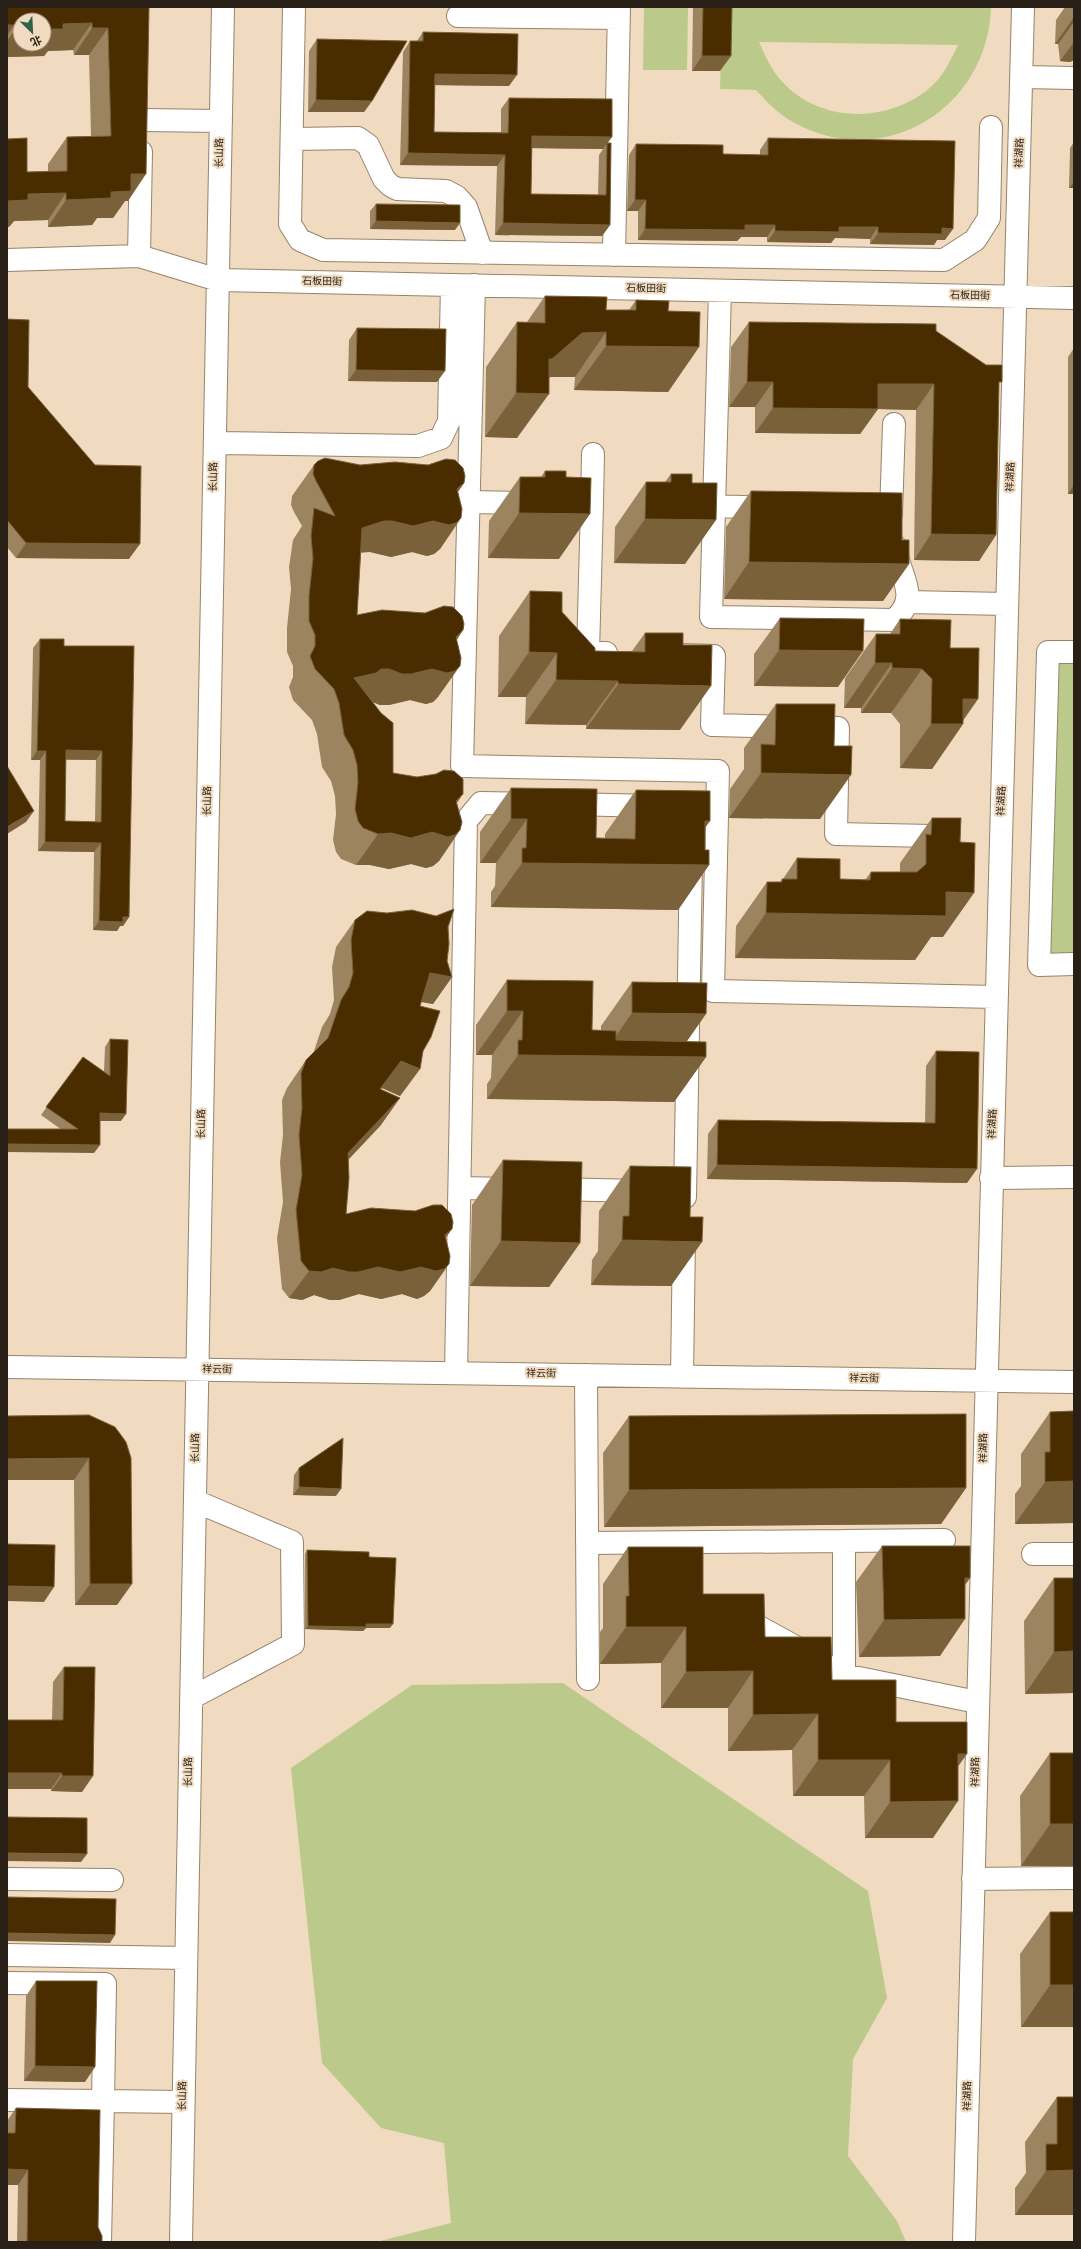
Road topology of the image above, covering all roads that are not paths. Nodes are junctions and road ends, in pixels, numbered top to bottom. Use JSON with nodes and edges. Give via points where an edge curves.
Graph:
{"nodes":[{"id":1,"x":223,"y":7,"type":"edge"},
{"id":2,"x":294,"y":7,"type":"edge"},
{"id":3,"x":1024,"y":7,"type":"edge"},
{"id":4,"x":618,"y":13,"type":"edge"},
{"id":5,"x":458,"y":16,"type":"dead end"},
{"id":6,"x":1022,"y":77,"type":"junction"},
{"id":7,"x":1074,"y":78,"type":"edge"},
{"id":8,"x":142,"y":98,"type":"edge"},
{"id":9,"x":142,"y":120,"type":"junction"},
{"id":10,"x":221,"y":121,"type":"junction"},
{"id":11,"x":991,"y":127,"type":"dead end"},
{"id":12,"x":292,"y":139,"type":"junction"},
{"id":13,"x":482,"y":253,"type":"junction"},
{"id":14,"x":614,"y":255,"type":"junction"},
{"id":15,"x":139,"y":256,"type":"junction"},
{"id":16,"x":7,"y":260,"type":"edge"},
{"id":17,"x":218,"y":280,"type":"junction"},
{"id":18,"x":452,"y":285,"type":"junction"},
{"id":19,"x":474,"y":285,"type":"junction"},
{"id":20,"x":720,"y":291,"type":"junction"},
{"id":21,"x":1016,"y":297,"type":"junction"},
{"id":22,"x":1074,"y":298,"type":"edge"},
{"id":23,"x":894,"y":424,"type":"dead end"},
{"id":24,"x":214,"y":443,"type":"junction"},
{"id":25,"x":593,"y":454,"type":"dead end"},
{"id":26,"x":468,"y":502,"type":"junction"},
{"id":27,"x":592,"y":504,"type":"junction"},
{"id":28,"x":714,"y":506,"type":"junction"},
{"id":29,"x":791,"y":509,"type":"edge"},
{"id":30,"x":868,"y":513,"type":"edge"},
{"id":31,"x":891,"y":514,"type":"junction"},
{"id":32,"x":908,"y":602,"type":"junction"},
{"id":33,"x":1007,"y":604,"type":"junction"},
{"id":34,"x":1074,"y":652,"type":"edge"},
{"id":35,"x":628,"y":654,"type":"edge"},
{"id":36,"x":659,"y":654,"type":"edge"},
{"id":37,"x":675,"y":806,"type":"edge"},
{"id":38,"x":932,"y":836,"type":"edge"},
{"id":39,"x":692,"y":844,"type":"edge"},
{"id":40,"x":1074,"y":964,"type":"edge"},
{"id":41,"x":996,"y":997,"type":"junction"},
{"id":42,"x":1074,"y":1177,"type":"edge"},
{"id":43,"x":991,"y":1178,"type":"junction"},
{"id":44,"x":460,"y":1188,"type":"junction"},
{"id":45,"x":685,"y":1191,"type":"junction"},
{"id":46,"x":7,"y":1367,"type":"edge"},
{"id":47,"x":197,"y":1370,"type":"junction"},
{"id":48,"x":456,"y":1373,"type":"junction"},
{"id":49,"x":586,"y":1375,"type":"junction"},
{"id":50,"x":682,"y":1377,"type":"junction"},
{"id":51,"x":985,"y":1381,"type":"junction"},
{"id":52,"x":1074,"y":1382,"type":"edge"},
{"id":53,"x":195,"y":1501,"type":"junction"},
{"id":54,"x":944,"y":1540,"type":"dead end"},
{"id":55,"x":844,"y":1541,"type":"junction"},
{"id":56,"x":587,"y":1543,"type":"junction"},
{"id":57,"x":1033,"y":1554,"type":"dead end"},
{"id":58,"x":1074,"y":1554,"type":"edge"},
{"id":59,"x":722,"y":1606,"type":"edge"},
{"id":60,"x":844,"y":1675,"type":"junction"},
{"id":61,"x":588,"y":1679,"type":"dead end"},
{"id":62,"x":191,"y":1698,"type":"junction"},
{"id":63,"x":977,"y":1702,"type":"junction"},
{"id":64,"x":1074,"y":1878,"type":"edge"},
{"id":65,"x":7,"y":1879,"type":"edge"},
{"id":66,"x":973,"y":1879,"type":"junction"},
{"id":67,"x":112,"y":1880,"type":"dead end"},
{"id":68,"x":7,"y":1955,"type":"edge"},
{"id":69,"x":186,"y":1958,"type":"junction"},
{"id":70,"x":7,"y":1983,"type":"edge"},
{"id":71,"x":7,"y":2100,"type":"edge"},
{"id":72,"x":103,"y":2101,"type":"junction"},
{"id":73,"x":183,"y":2102,"type":"junction"},
{"id":74,"x":100,"y":2242,"type":"edge"},
{"id":75,"x":181,"y":2242,"type":"edge"},
{"id":76,"x":964,"y":2242,"type":"edge"}],
"edges":[{"from":1,"to":10,"type":"street","name":"长山路"},
{"from":2,"to":12,"type":"street"},
{"from":3,"to":6,"type":"street","name":"祥湖路"},
{"from":4,"to":5,"type":"street"},
{"from":4,"to":14,"type":"street"},
{"from":6,"to":7,"type":"street"},
{"from":6,"to":21,"type":"street","name":"祥湖路"},
{"from":8,"to":9,"type":"street"},
{"from":9,"to":10,"type":"street"},
{"from":9,"to":15,"type":"street"},
{"from":10,"to":17,"type":"street","name":"长山路"},
{"from":11,"to":14,"type":"street","via":[[989,218],[975,240],[944,260]]},
{"from":12,"to":13,"type":"street","via":[[358,138],[368,145],[384,179],[390,185],[398,189],[446,191],[457,197],[466,208]]},
{"from":12,"to":13,"type":"street","via":[[290,224],[300,240],[323,250]]},
{"from":13,"to":14,"type":"street"},
{"from":15,"to":16,"type":"street","name":"石板田街"},
{"from":15,"to":17,"type":"street","name":"石板田街"},
{"from":17,"to":18,"type":"street","name":"石板田街"},
{"from":17,"to":24,"type":"street","name":"长山路"},
{"from":18,"to":19,"type":"street","name":"石板田街"},
{"from":18,"to":24,"type":"street","via":[[449,421],[441,438],[418,446]]},
{"from":19,"to":20,"type":"street","name":"石板田街"},
{"from":19,"to":26,"type":"street"},
{"from":20,"to":21,"type":"street","name":"石板田街"},
{"from":20,"to":28,"type":"street"},
{"from":21,"to":22,"type":"street","name":"石板田街"},
{"from":21,"to":33,"type":"street","name":"祥湖路"},
{"from":23,"to":31,"type":"street"},
{"from":24,"to":47,"type":"street","name":"长山路"},
{"from":25,"to":27,"type":"street"},
{"from":26,"to":27,"type":"street"},
{"from":26,"to":41,"type":"street","via":[[462,766],[718,771],[713,991]]},
{"from":27,"to":35,"type":"street","via":[[588,653]]},
{"from":28,"to":29,"type":"street"},
{"from":28,"to":32,"type":"street","via":[[711,617],[894,620],[904,612]]},
{"from":30,"to":31,"type":"street"},
{"from":31,"to":32,"type":"street","via":[[895,550],[900,572],[908,587]]},
{"from":32,"to":33,"type":"street"},
{"from":33,"to":41,"type":"street","name":"祥湖路"},
{"from":34,"to":40,"type":"street","via":[[1048,652],[1039,965]]},
{"from":36,"to":38,"type":"street","via":[[714,656],[712,725],[838,728],[836,834]]},
{"from":37,"to":44,"type":"street","via":[[480,803],[466,821]]},
{"from":39,"to":45,"type":"street"},
{"from":41,"to":43,"type":"street","name":"祥湖路"},
{"from":42,"to":43,"type":"street"},
{"from":43,"to":51,"type":"street","name":"祥湖路"},
{"from":44,"to":45,"type":"street"},
{"from":44,"to":48,"type":"street"},
{"from":45,"to":50,"type":"street"},
{"from":46,"to":47,"type":"street","name":"祥云街"},
{"from":47,"to":48,"type":"street","name":"祥云街"},
{"from":47,"to":53,"type":"street","name":"长山路"},
{"from":48,"to":49,"type":"street","name":"祥云街"},
{"from":49,"to":50,"type":"street","name":"祥云街"},
{"from":49,"to":56,"type":"street"},
{"from":50,"to":51,"type":"street","name":"祥云街"},
{"from":51,"to":52,"type":"street","name":"祥云街"},
{"from":51,"to":63,"type":"street","name":"祥湖路"},
{"from":53,"to":62,"type":"street","name":"长山路"},
{"from":53,"to":62,"type":"street","via":[[292,1542],[293,1644]]},
{"from":54,"to":55,"type":"street"},
{"from":55,"to":56,"type":"street"},
{"from":55,"to":60,"type":"street"},
{"from":56,"to":61,"type":"street"},
{"from":57,"to":58,"type":"street"},
{"from":59,"to":60,"type":"street"},
{"from":60,"to":63,"type":"street"},
{"from":62,"to":69,"type":"street","name":"长山路"},
{"from":63,"to":66,"type":"street","name":"祥湖路"},
{"from":64,"to":66,"type":"street"},
{"from":65,"to":67,"type":"street"},
{"from":66,"to":76,"type":"street","name":"祥湖路"},
{"from":68,"to":69,"type":"street"},
{"from":69,"to":73,"type":"street","name":"长山路"},
{"from":70,"to":72,"type":"street","via":[[105,1984]]},
{"from":71,"to":72,"type":"street"},
{"from":72,"to":73,"type":"street"},
{"from":72,"to":74,"type":"street"},
{"from":73,"to":75,"type":"street","name":"长山路"}]}
